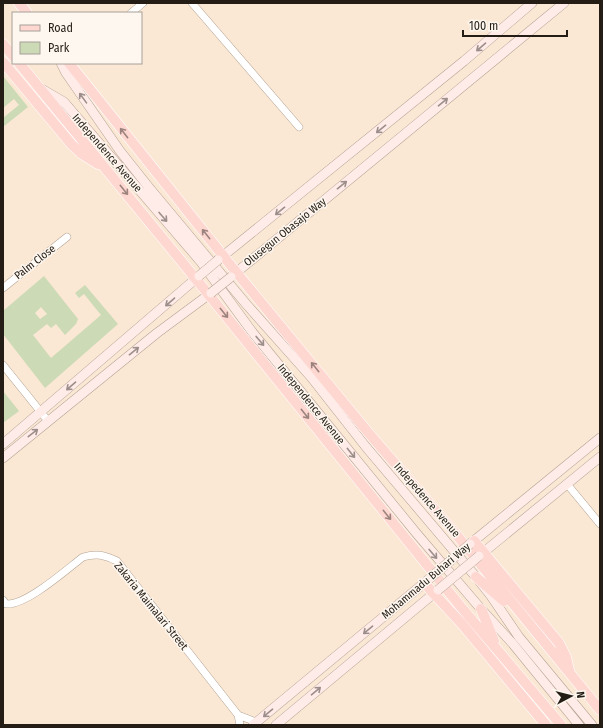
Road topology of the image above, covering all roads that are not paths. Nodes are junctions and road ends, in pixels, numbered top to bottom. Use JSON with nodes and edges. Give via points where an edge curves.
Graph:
{"nodes":[{"id":1,"x":19,"y":3,"type":"edge"},
{"id":2,"x":144,"y":3,"type":"edge"},
{"id":3,"x":192,"y":3,"type":"edge"},
{"id":4,"x":532,"y":3,"type":"edge"},
{"id":5,"x":564,"y":3,"type":"edge"},
{"id":6,"x":26,"y":12,"type":"edge"},
{"id":7,"x":132,"y":12,"type":"edge"},
{"id":8,"x":3,"y":44,"type":"edge"},
{"id":9,"x":12,"y":55,"type":"edge"},
{"id":10,"x":3,"y":62,"type":"edge"},
{"id":11,"x":20,"y":64,"type":"edge"},
{"id":12,"x":62,"y":64,"type":"edge"},
{"id":13,"x":70,"y":64,"type":"edge"},
{"id":14,"x":40,"y":88,"type":"junction"},
{"id":15,"x":299,"y":127,"type":"dead end"},
{"id":16,"x":106,"y":168,"type":"junction"},
{"id":17,"x":67,"y":237,"type":"dead end"},
{"id":18,"x":221,"y":258,"type":"junction"},
{"id":19,"x":233,"y":274,"type":"junction"},
{"id":20,"x":197,"y":278,"type":"junction"},
{"id":21,"x":3,"y":288,"type":"edge"},
{"id":22,"x":210,"y":294,"type":"junction"},
{"id":23,"x":147,"y":321,"type":"junction"},
{"id":24,"x":157,"y":333,"type":"junction"},
{"id":25,"x":3,"y":365,"type":"edge"},
{"id":26,"x":41,"y":412,"type":"junction"},
{"id":27,"x":48,"y":421,"type":"junction"},
{"id":28,"x":600,"y":438,"type":"edge"},
{"id":29,"x":3,"y":444,"type":"edge"},
{"id":30,"x":600,"y":457,"type":"edge"},
{"id":31,"x":3,"y":458,"type":"edge"},
{"id":32,"x":567,"y":484,"type":"junction"},
{"id":33,"x":600,"y":524,"type":"edge"},
{"id":34,"x":472,"y":542,"type":"junction"},
{"id":35,"x":481,"y":555,"type":"junction"},
{"id":36,"x":476,"y":576,"type":"junction"},
{"id":37,"x":427,"y":580,"type":"junction"},
{"id":38,"x":436,"y":592,"type":"junction"},
{"id":39,"x":3,"y":600,"type":"edge"},
{"id":40,"x":481,"y":609,"type":"junction"},
{"id":41,"x":528,"y":622,"type":"junction"},
{"id":42,"x":497,"y":650,"type":"junction"},
{"id":43,"x":569,"y":672,"type":"junction"},
{"id":44,"x":585,"y":691,"type":"junction"},
{"id":45,"x":600,"y":703,"type":"edge"},
{"id":46,"x":600,"y":710,"type":"edge"},
{"id":47,"x":238,"y":715,"type":"junction"},
{"id":48,"x":254,"y":724,"type":"edge"},
{"id":49,"x":240,"y":725,"type":"edge"},
{"id":50,"x":276,"y":725,"type":"edge"},
{"id":51,"x":546,"y":725,"type":"edge"},
{"id":52,"x":561,"y":725,"type":"edge"},
{"id":53,"x":579,"y":725,"type":"edge"},
{"id":54,"x":592,"y":725,"type":"edge"}],
"edges":[{"from":1,"to":6,"type":"main road"},
{"from":2,"to":7,"type":"street"},
{"from":3,"to":15,"type":"street"},
{"from":4,"to":18,"type":"main road","name":"Olusegun Obasajo Way","one_way":true},
{"from":19,"to":5,"type":"main road","name":"Olusegun Obasajo Way","one_way":true},
{"from":8,"to":9,"type":"main road"},
{"from":10,"to":16,"type":"main road","via":[[72,145]]},
{"from":11,"to":14,"type":"main road","name":"Independence Avenue"},
{"from":36,"to":12,"type":"main road","name":"Independence Avenue","one_way":true,"via":[[120,151]]},
{"from":18,"to":13,"type":"main road","one_way":true},
{"from":14,"to":16,"type":"main road","name":"Independence Avenue"},
{"from":14,"to":40,"type":"main road","name":"Independence Avenue","one_way":true,"via":[[64,102],[196,256],[253,333]]},
{"from":16,"to":20,"type":"main road","name":"Independence Avenue","one_way":true},
{"from":17,"to":21,"type":"street","name":"Palm Close"},
{"from":18,"to":19,"type":"main road"},
{"from":18,"to":20,"type":"main road","name":"Olusegun Obasajo Way","bridge":true},
{"from":19,"to":22,"type":"main road","name":"Olusegun Obasajo Way","bridge":true},
{"from":41,"to":19,"type":"main road","name":"Indepedence Avenue","one_way":true},
{"from":20,"to":22,"type":"main road","name":"Independence Avenue"},
{"from":20,"to":23,"type":"main road","name":"Olusegun Obasajo Way","one_way":true},
{"from":22,"to":24,"type":"main road","name":"Olusegun Obasajo Way"},
{"from":22,"to":42,"type":"main road","name":"Independence Avenue","one_way":true},
{"from":23,"to":24,"type":"main road"},
{"from":23,"to":26,"type":"main road","name":"Olusegun Obasajo Way","one_way":true},
{"from":27,"to":24,"type":"main road","name":"Olusegun Obasajo Way","one_way":true},
{"from":25,"to":26,"type":"street"},
{"from":26,"to":27,"type":"street"},
{"from":26,"to":29,"type":"main road","name":"Olusegun Obasajo Way"},
{"from":31,"to":27,"type":"main road","name":"Olusegun Obasajo Way","one_way":true},
{"from":28,"to":34,"type":"main road","name":"Mohammadu Buhari Way"},
{"from":30,"to":32,"type":"main road","name":"Mohammadu Buhari Way"},
{"from":32,"to":33,"type":"street"},
{"from":32,"to":35,"type":"main road","name":"Mohammadu Buhari Way"},
{"from":34,"to":35,"type":"main road"},
{"from":34,"to":37,"type":"main road","name":"Mohammadu Buhari Way","bridge":true},
{"from":35,"to":38,"type":"main road","name":"Mohammadu Buhari Way","bridge":true},
{"from":35,"to":43,"type":"main road","via":[[556,638],[566,657]]},
{"from":36,"to":41,"type":"main road"},
{"from":36,"to":54,"type":"main road","via":[[519,637]]},
{"from":37,"to":38,"type":"main road"},
{"from":37,"to":48,"type":"main road","name":"Mohammadu Buhari Way","one_way":true},
{"from":50,"to":38,"type":"main road","name":"Mohammadu Buhari Way","one_way":true},
{"from":38,"to":51,"type":"main road"},
{"from":39,"to":47,"type":"street","name":"Zakaria Maimalari Street","via":[[6,604],[21,601],[83,557],[100,554],[117,561]]},
{"from":40,"to":42,"type":"main road"},
{"from":40,"to":53,"type":"main road","name":"Independence Avenue"},
{"from":41,"to":43,"type":"main road"},
{"from":42,"to":52,"type":"main road","name":"Independence Avenue"},
{"from":43,"to":44,"type":"main road"},
{"from":44,"to":45,"type":"main road"},
{"from":44,"to":46,"type":"main road"},
{"from":47,"to":48,"type":"street"},
{"from":47,"to":49,"type":"street","name":"Zakaria Maimalari Street"}]}
